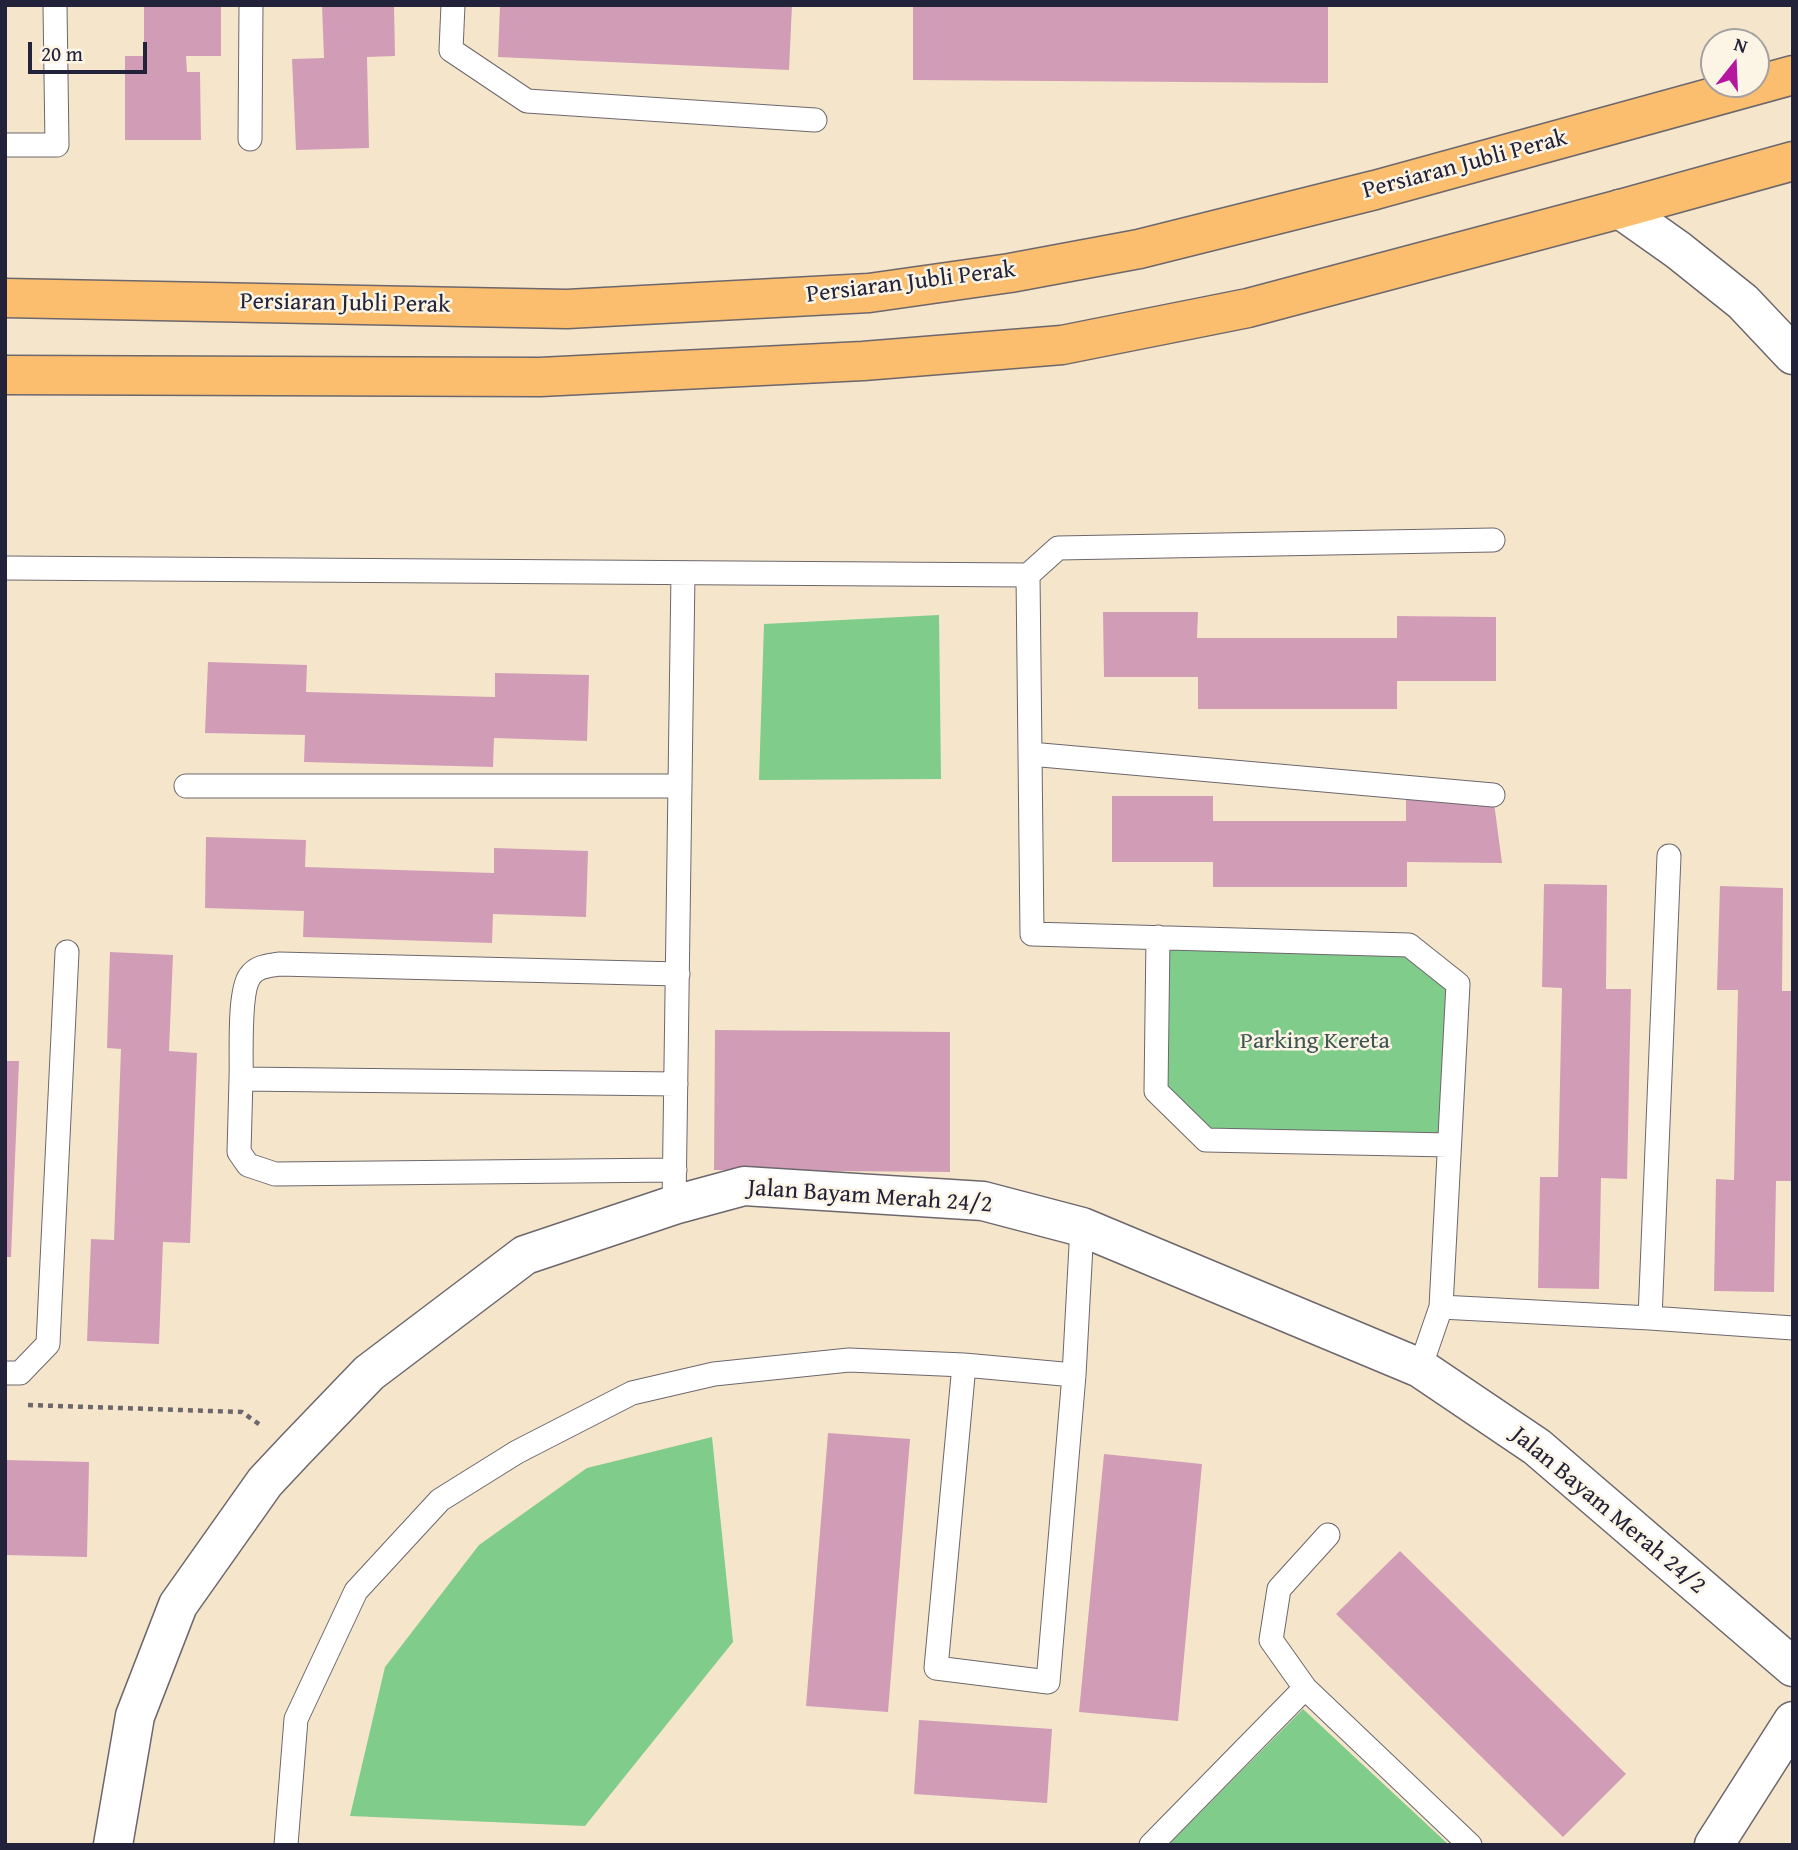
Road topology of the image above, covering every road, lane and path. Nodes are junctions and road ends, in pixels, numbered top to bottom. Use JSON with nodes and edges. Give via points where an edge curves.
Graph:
{"nodes":[{"id":1,"x":55,"y":5,"type":"edge"},
{"id":2,"x":251,"y":5,"type":"edge"},
{"id":3,"x":453,"y":5,"type":"edge"},
{"id":4,"x":1793,"y":75,"type":"edge"},
{"id":5,"x":815,"y":120,"type":"dead end"},
{"id":6,"x":250,"y":139,"type":"dead end"},
{"id":7,"x":5,"y":145,"type":"edge"},
{"id":8,"x":1793,"y":160,"type":"edge"},
{"id":9,"x":1620,"y":209,"type":"junction"},
{"id":10,"x":5,"y":298,"type":"edge"},
{"id":11,"x":1793,"y":355,"type":"edge"},
{"id":12,"x":5,"y":374,"type":"edge"},
{"id":13,"x":1493,"y":540,"type":"dead end"},
{"id":14,"x":5,"y":568,"type":"edge"},
{"id":15,"x":683,"y":573,"type":"junction"},
{"id":16,"x":1028,"y":575,"type":"junction"},
{"id":17,"x":1030,"y":754,"type":"junction"},
{"id":18,"x":186,"y":786,"type":"dead end"},
{"id":19,"x":680,"y":786,"type":"junction"},
{"id":20,"x":1493,"y":795,"type":"dead end"},
{"id":21,"x":1669,"y":856,"type":"dead end"},
{"id":22,"x":1158,"y":937,"type":"junction"},
{"id":23,"x":67,"y":952,"type":"dead end"},
{"id":24,"x":678,"y":974,"type":"junction"},
{"id":25,"x":242,"y":1079,"type":"junction"},
{"id":26,"x":676,"y":1084,"type":"junction"},
{"id":27,"x":1449,"y":1145,"type":"junction"},
{"id":28,"x":675,"y":1187,"type":"junction"},
{"id":29,"x":1082,"y":1227,"type":"junction"},
{"id":30,"x":1441,"y":1307,"type":"junction"},
{"id":31,"x":1650,"y":1318,"type":"junction"},
{"id":32,"x":1793,"y":1328,"type":"edge"},
{"id":33,"x":964,"y":1365,"type":"junction"},
{"id":34,"x":1420,"y":1368,"type":"junction"},
{"id":35,"x":5,"y":1373,"type":"edge"},
{"id":36,"x":1074,"y":1375,"type":"junction"},
{"id":37,"x":19,"y":1405,"type":"dead end"},
{"id":38,"x":295,"y":1450,"type":"junction"},
{"id":39,"x":1328,"y":1535,"type":"dead end"},
{"id":40,"x":1793,"y":1667,"type":"edge"},
{"id":41,"x":1305,"y":1689,"type":"junction"},
{"id":42,"x":1793,"y":1721,"type":"edge"},
{"id":43,"x":113,"y":1845,"type":"edge"},
{"id":44,"x":286,"y":1845,"type":"edge"},
{"id":45,"x":1151,"y":1845,"type":"edge"},
{"id":46,"x":1470,"y":1845,"type":"edge"},
{"id":47,"x":1714,"y":1845,"type":"edge"}],
"edges":[{"from":1,"to":7,"type":"lane","via":[[57,145]]},
{"from":2,"to":6,"type":"lane"},
{"from":3,"to":5,"type":"lane","via":[[451,50],[527,101]]},
{"from":4,"to":10,"type":"main road","name":"Persiaran Jubli Perak","via":[[1375,190],[1139,249],[869,293],[567,309]]},
{"from":8,"to":9,"type":"main road"},
{"from":9,"to":11,"type":"street","via":[[1743,302]]},
{"from":9,"to":12,"type":"main road","via":[[1248,308],[1062,345],[863,361],[541,377]]},
{"from":13,"to":16,"type":"lane","via":[[1058,548]]},
{"from":14,"to":15,"type":"lane"},
{"from":15,"to":16,"type":"lane"},
{"from":15,"to":19,"type":"lane"},
{"from":16,"to":17,"type":"lane"},
{"from":17,"to":20,"type":"lane"},
{"from":17,"to":22,"type":"lane","via":[[1032,933]]},
{"from":18,"to":19,"type":"lane"},
{"from":19,"to":24,"type":"lane"},
{"from":21,"to":31,"type":"lane"},
{"from":22,"to":27,"type":"lane","via":[[1156,1091],[1206,1140]]},
{"from":22,"to":27,"type":"lane","via":[[1409,945],[1458,984]]},
{"from":23,"to":35,"type":"lane","via":[[48,1344],[20,1374]]},
{"from":24,"to":25,"type":"lane","via":[[262,967],[243,988]]},
{"from":24,"to":26,"type":"lane"},
{"from":25,"to":26,"type":"lane"},
{"from":25,"to":28,"type":"lane","via":[[239,1152],[248,1165],[275,1174]]},
{"from":26,"to":28,"type":"lane"},
{"from":27,"to":30,"type":"lane"},
{"from":28,"to":29,"type":"street","name":"Jalan Bayam Merah 24/2","via":[[744,1186],[983,1201]]},
{"from":28,"to":38,"type":"street","name":"Jalan Bayam Merah 24/2","via":[[525,1255],[369,1373]]},
{"from":29,"to":34,"type":"street","name":"Jalan Bayam Merah 24/2"},
{"from":29,"to":36,"type":"lane"},
{"from":30,"to":31,"type":"lane"},
{"from":30,"to":34,"type":"lane"},
{"from":31,"to":32,"type":"lane"},
{"from":33,"to":36,"type":"lane"},
{"from":33,"to":36,"type":"lane","via":[[936,1668],[1048,1682]]},
{"from":33,"to":44,"type":"lane","via":[[849,1360],[714,1374],[632,1393],[517,1452],[440,1500],[355,1591],[296,1719]]},
{"from":34,"to":40,"type":"street","name":"Jalan Bayam Merah 24/2","via":[[1537,1447]]},
{"from":37,"to":38,"type":"path","via":[[242,1412]]},
{"from":38,"to":43,"type":"street","name":"Jalan Bayam Merah 24/2","via":[[265,1482],[178,1605],[135,1716]]},
{"from":39,"to":41,"type":"lane","via":[[1279,1589],[1271,1640]]},
{"from":41,"to":45,"type":"lane"},
{"from":41,"to":46,"type":"lane"},
{"from":42,"to":47,"type":"street"}]}
